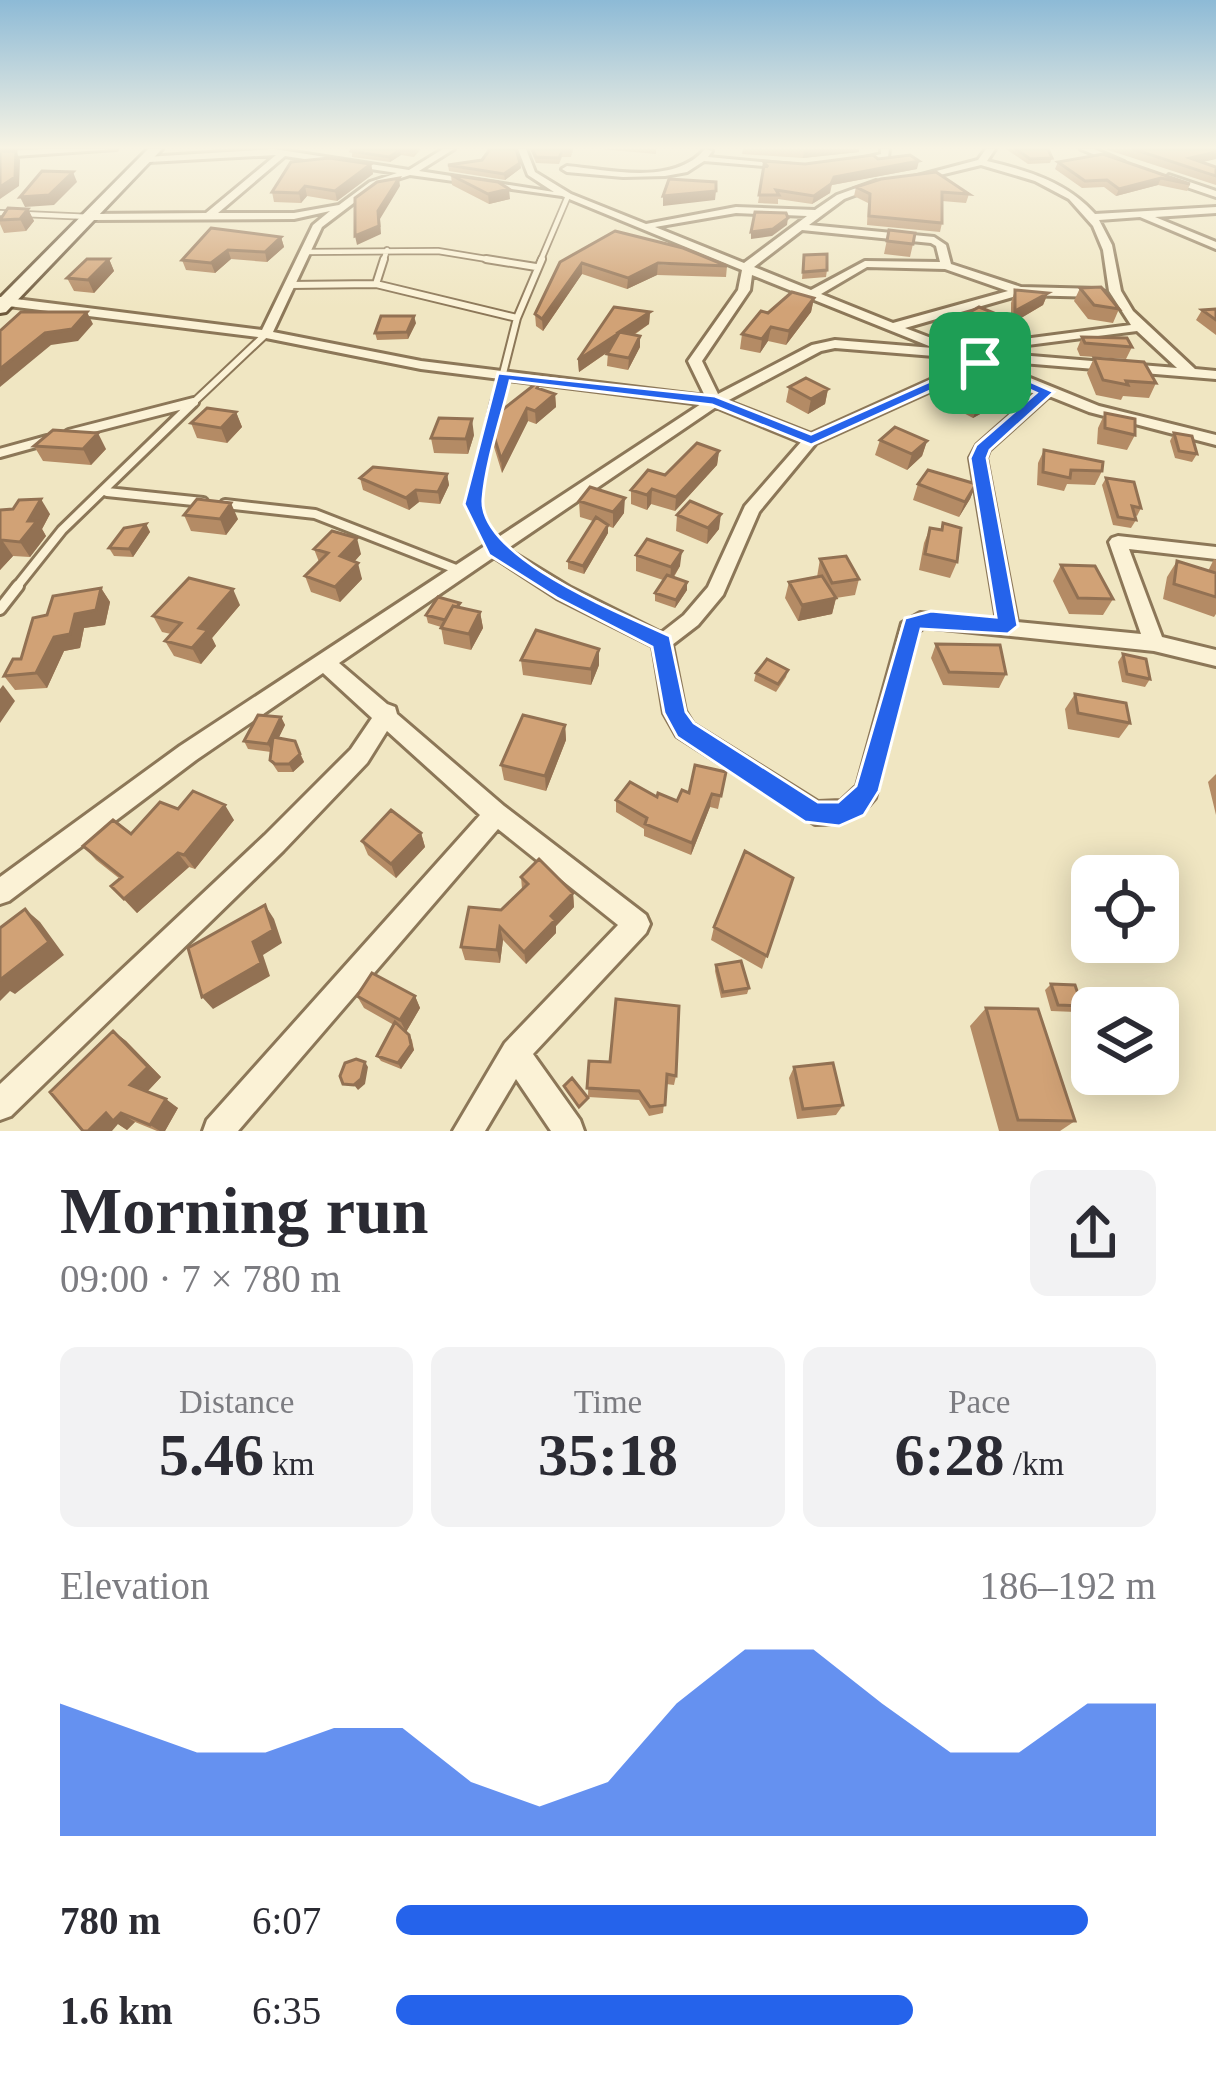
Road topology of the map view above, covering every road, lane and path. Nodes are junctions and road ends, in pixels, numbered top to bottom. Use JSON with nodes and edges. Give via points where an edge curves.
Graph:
{"nodes":[{"id":1,"x":107,"y":202,"type":"edge"},
{"id":2,"x":225,"y":202,"type":"edge"},
{"id":3,"x":346,"y":202,"type":"edge"},
{"id":4,"x":565,"y":202,"type":"edge"},
{"id":5,"x":583,"y":202,"type":"edge"},
{"id":6,"x":833,"y":202,"type":"edge"},
{"id":7,"x":1073,"y":202,"type":"edge"},
{"id":8,"x":339,"y":206,"type":"junction"},
{"id":9,"x":1216,"y":209,"type":"edge"},
{"id":10,"x":0,"y":213,"type":"edge"},
{"id":11,"x":819,"y":213,"type":"junction"},
{"id":12,"x":1140,"y":213,"type":"junction"},
{"id":13,"x":210,"y":214,"type":"junction"},
{"id":14,"x":294,"y":216,"type":"junction"},
{"id":15,"x":92,"y":217,"type":"junction"},
{"id":16,"x":1094,"y":217,"type":"junction"},
{"id":17,"x":318,"y":225,"type":"junction"},
{"id":18,"x":645,"y":226,"type":"junction"},
{"id":19,"x":802,"y":226,"type":"junction"},
{"id":20,"x":875,"y":235,"type":"junction"},
{"id":21,"x":1216,"y":246,"type":"edge"},
{"id":22,"x":387,"y":250,"type":"junction"},
{"id":23,"x":303,"y":252,"type":"junction"},
{"id":24,"x":865,"y":264,"type":"junction"},
{"id":25,"x":748,"y":266,"type":"junction"},
{"id":26,"x":946,"y":266,"type":"junction"},
{"id":27,"x":536,"y":267,"type":"junction"},
{"id":28,"x":376,"y":284,"type":"junction"},
{"id":29,"x":289,"y":285,"type":"junction"},
{"id":30,"x":1020,"y":291,"type":"junction"},
{"id":31,"x":814,"y":293,"type":"junction"},
{"id":32,"x":1116,"y":293,"type":"junction"},
{"id":33,"x":2,"y":304,"type":"edge"},
{"id":34,"x":518,"y":318,"type":"junction"},
{"id":35,"x":893,"y":327,"type":"junction"},
{"id":36,"x":1142,"y":327,"type":"junction"},
{"id":37,"x":266,"y":334,"type":"junction"},
{"id":38,"x":950,"y":350,"type":"junction"},
{"id":39,"x":980,"y":363,"type":"junction"},
{"id":40,"x":1191,"y":373,"type":"junction"},
{"id":41,"x":1216,"y":375,"type":"edge"},
{"id":42,"x":504,"y":376,"type":"junction"},
{"id":43,"x":1046,"y":392,"type":"junction"},
{"id":44,"x":715,"y":400,"type":"junction"},
{"id":45,"x":194,"y":402,"type":"junction"},
{"id":46,"x":811,"y":440,"type":"junction"},
{"id":47,"x":1216,"y":440,"type":"edge"},
{"id":48,"x":0,"y":453,"type":"edge"},
{"id":49,"x":106,"y":492,"type":"junction"},
{"id":50,"x":496,"y":550,"type":"junction"},
{"id":51,"x":1216,"y":553,"type":"edge"},
{"id":52,"x":465,"y":572,"type":"junction"},
{"id":53,"x":0,"y":609,"type":"edge"},
{"id":54,"x":1008,"y":626,"type":"junction"},
{"id":55,"x":662,"y":642,"type":"junction"},
{"id":56,"x":1154,"y":643,"type":"junction"},
{"id":57,"x":1216,"y":658,"type":"edge"},
{"id":58,"x":324,"y":662,"type":"junction"},
{"id":59,"x":387,"y":713,"type":"junction"},
{"id":60,"x":496,"y":814,"type":"junction"},
{"id":61,"x":0,"y":892,"type":"edge"},
{"id":62,"x":515,"y":1053,"type":"junction"},
{"id":63,"x":0,"y":1105,"type":"edge"},
{"id":64,"x":218,"y":1131,"type":"edge"},
{"id":65,"x":468,"y":1131,"type":"edge"},
{"id":66,"x":569,"y":1131,"type":"edge"}],
"edges":[{"from":1,"to":15,"type":"street"},
{"from":2,"to":13,"type":"street"},
{"from":3,"to":8,"type":"street"},
{"from":4,"to":27,"type":"lane"},
{"from":5,"to":18,"type":"street"},
{"from":6,"to":11,"type":"street"},
{"from":7,"to":16,"type":"street"},
{"from":8,"to":14,"type":"street"},
{"from":8,"to":17,"type":"street"},
{"from":9,"to":12,"type":"street"},
{"from":10,"to":15,"type":"lane"},
{"from":11,"to":18,"type":"street","via":[[736,210]]},
{"from":11,"to":19,"type":"street"},
{"from":12,"to":16,"type":"street"},
{"from":12,"to":21,"type":"street"},
{"from":13,"to":14,"type":"street"},
{"from":13,"to":15,"type":"street"},
{"from":14,"to":17,"type":"street"},
{"from":15,"to":33,"type":"street"},
{"from":16,"to":32,"type":"street"},
{"from":17,"to":23,"type":"street"},
{"from":18,"to":25,"type":"street"},
{"from":19,"to":20,"type":"street"},
{"from":19,"to":25,"type":"street"},
{"from":20,"to":24,"type":"street"},
{"from":20,"to":26,"type":"street","via":[[934,240]]},
{"from":22,"to":23,"type":"lane"},
{"from":22,"to":27,"type":"lane"},
{"from":22,"to":28,"type":"lane"},
{"from":23,"to":29,"type":"street"},
{"from":24,"to":26,"type":"street"},
{"from":24,"to":31,"type":"street"},
{"from":25,"to":31,"type":"street"},
{"from":25,"to":44,"type":"street","via":[[744,290],[695,361]]},
{"from":26,"to":30,"type":"street"},
{"from":27,"to":34,"type":"lane"},
{"from":28,"to":29,"type":"lane"},
{"from":28,"to":34,"type":"lane"},
{"from":29,"to":37,"type":"street"},
{"from":30,"to":32,"type":"street"},
{"from":30,"to":35,"type":"street"},
{"from":31,"to":35,"type":"street"},
{"from":32,"to":36,"type":"street"},
{"from":33,"to":37,"type":"street"},
{"from":34,"to":42,"type":"lane"},
{"from":35,"to":38,"type":"street"},
{"from":36,"to":38,"type":"street"},
{"from":36,"to":40,"type":"street"},
{"from":37,"to":42,"type":"street"},
{"from":37,"to":45,"type":"lane"},
{"from":38,"to":39,"type":"street"},
{"from":38,"to":40,"type":"street"},
{"from":38,"to":44,"type":"street","via":[[825,346]]},
{"from":39,"to":43,"type":"street"},
{"from":39,"to":46,"type":"street"},
{"from":40,"to":41,"type":"street"},
{"from":42,"to":44,"type":"street"},
{"from":42,"to":50,"type":"lane","via":[[473,504]]},
{"from":43,"to":47,"type":"street"},
{"from":43,"to":54,"type":"street","via":[[978,458]]},
{"from":44,"to":46,"type":"street"},
{"from":44,"to":50,"type":"street"},
{"from":45,"to":48,"type":"lane"},
{"from":45,"to":49,"type":"lane"},
{"from":46,"to":55,"type":"street","via":[[751,510],[716,590]]},
{"from":49,"to":52,"type":"lane","via":[[315,514]]},
{"from":49,"to":53,"type":"lane","via":[[62,530]]},
{"from":50,"to":52,"type":"street"},
{"from":50,"to":55,"type":"street"},
{"from":51,"to":56,"type":"street","via":[[1118,542]]},
{"from":52,"to":58,"type":"street"},
{"from":54,"to":55,"type":"street","via":[[912,623],[867,791],[839,814],[814,813],[685,730]]},
{"from":54,"to":56,"type":"street"},
{"from":56,"to":57,"type":"street"},
{"from":58,"to":59,"type":"street"},
{"from":58,"to":61,"type":"street"},
{"from":59,"to":60,"type":"street"},
{"from":59,"to":63,"type":"street","via":[[359,756],[274,843]]},
{"from":60,"to":62,"type":"street","via":[[637,924]]},
{"from":60,"to":64,"type":"street"},
{"from":62,"to":65,"type":"street"},
{"from":62,"to":66,"type":"street"}]}
